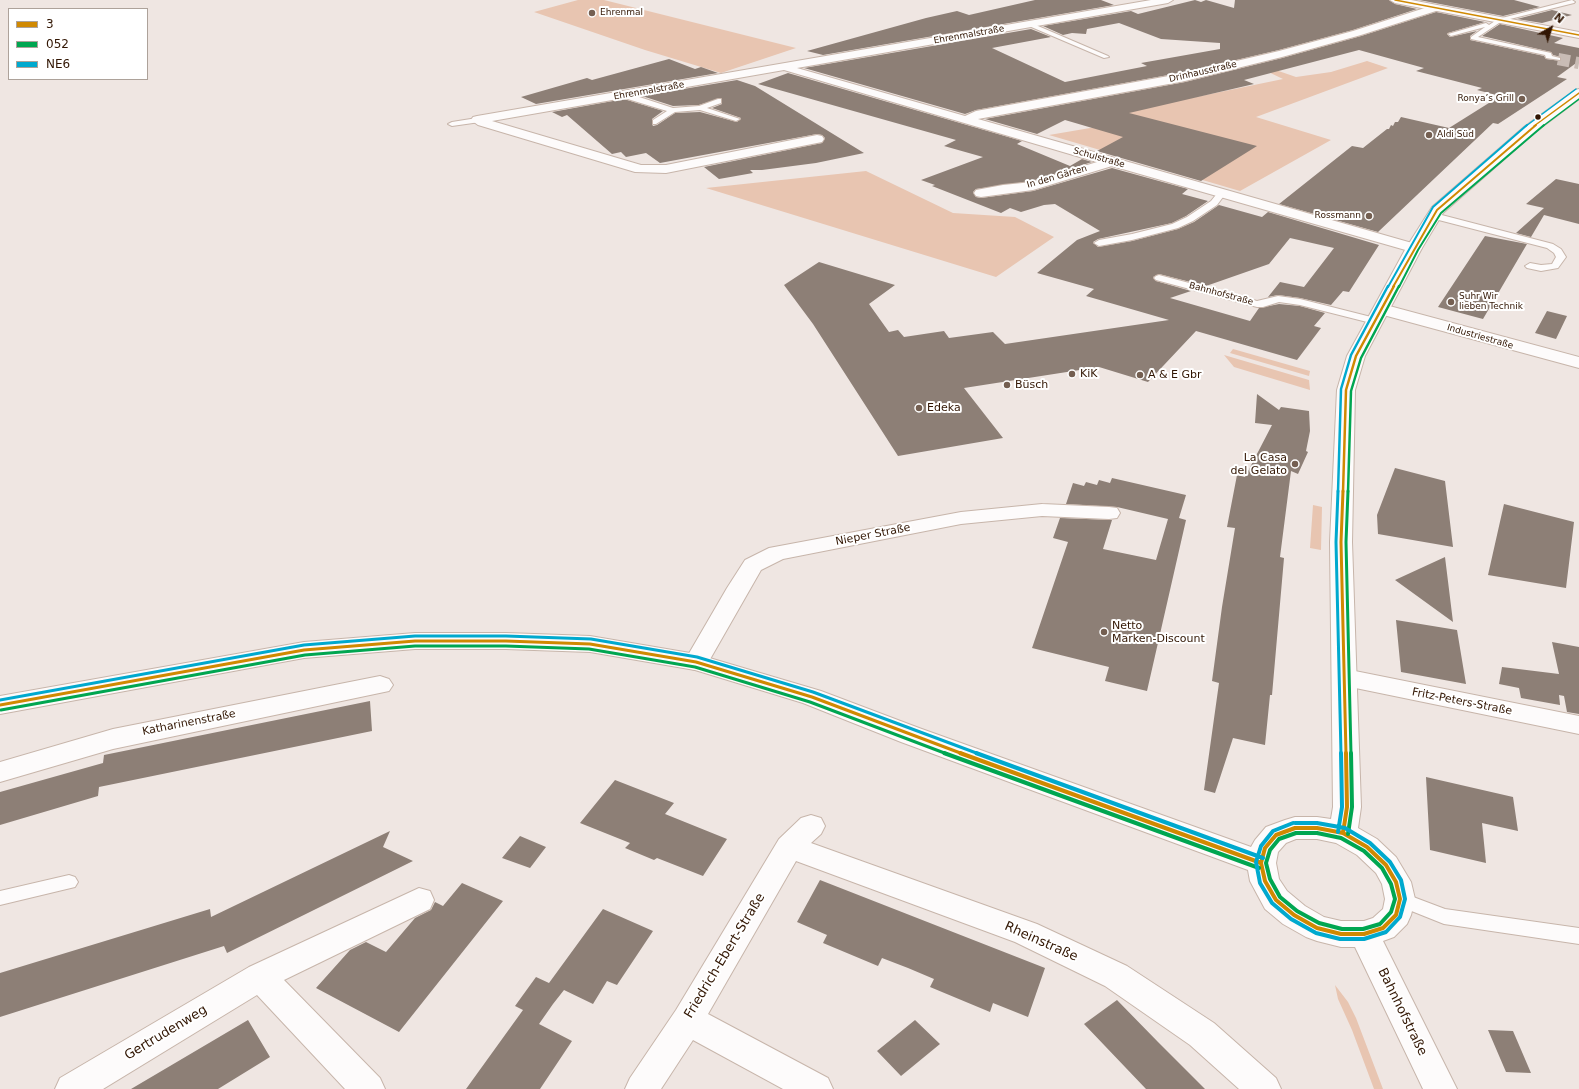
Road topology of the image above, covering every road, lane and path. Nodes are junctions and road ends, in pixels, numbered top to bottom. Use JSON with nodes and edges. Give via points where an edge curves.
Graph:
{"nodes":[{"id":1,"x":1168,"y":0,"type":"edge"},
{"id":2,"x":1395,"y":0,"type":"edge"},
{"id":3,"x":1572,"y":2,"type":"dead end"},
{"id":4,"x":1435,"y":8,"type":"junction"},
{"id":5,"x":1498,"y":21,"type":"junction"},
{"id":6,"x":1031,"y":25,"type":"junction"},
{"id":7,"x":1451,"y":34,"type":"dead end"},
{"id":8,"x":1579,"y":35,"type":"edge"},
{"id":9,"x":1106,"y":56,"type":"dead end"},
{"id":10,"x":1558,"y":59,"type":"tunnel mouth"},
{"id":11,"x":784,"y":68,"type":"junction"},
{"id":12,"x":1579,"y":94,"type":"edge"},
{"id":13,"x":624,"y":95,"type":"junction"},
{"id":14,"x":718,"y":101,"type":"dead end"},
{"id":15,"x":700,"y":108,"type":"junction"},
{"id":16,"x":673,"y":110,"type":"junction"},
{"id":17,"x":736,"y":119,"type":"dead end"},
{"id":18,"x":476,"y":120,"type":"junction"},
{"id":19,"x":966,"y":120,"type":"junction"},
{"id":20,"x":656,"y":122,"type":"dead end"},
{"id":21,"x":452,"y":124,"type":"dead end"},
{"id":22,"x":818,"y":139,"type":"dead end"},
{"id":23,"x":1110,"y":162,"type":"junction"},
{"id":24,"x":981,"y":193,"type":"dead end"},
{"id":25,"x":1222,"y":193,"type":"junction"},
{"id":26,"x":1434,"y":216,"type":"junction"},
{"id":27,"x":1099,"y":243,"type":"dead end"},
{"id":28,"x":1414,"y":248,"type":"junction"},
{"id":29,"x":1530,"y":266,"type":"dead end"},
{"id":30,"x":1159,"y":278,"type":"dead end"},
{"id":31,"x":1378,"y":315,"type":"junction"},
{"id":32,"x":1579,"y":364,"type":"edge"},
{"id":33,"x":1109,"y":513,"type":"dead end"},
{"id":34,"x":696,"y":662,"type":"junction"},
{"id":35,"x":1345,"y":678,"type":"junction"},
{"id":36,"x":380,"y":685,"type":"dead end"},
{"id":37,"x":0,"y":705,"type":"edge"},
{"id":38,"x":1579,"y":725,"type":"edge"},
{"id":39,"x":0,"y":772,"type":"edge"},
{"id":40,"x":811,"y":826,"type":"dead end"},
{"id":41,"x":1343,"y":833,"type":"junction"},
{"id":42,"x":789,"y":847,"type":"junction"},
{"id":43,"x":1261,"y":863,"type":"junction"},
{"id":44,"x":69,"y":882,"type":"dead end"},
{"id":45,"x":0,"y":898,"type":"edge"},
{"id":46,"x":1400,"y":899,"type":"junction"},
{"id":47,"x":418,"y":900,"type":"dead end"},
{"id":48,"x":1364,"y":934,"type":"junction"},
{"id":49,"x":1579,"y":936,"type":"edge"},
{"id":50,"x":260,"y":977,"type":"junction"},
{"id":51,"x":687,"y":1020,"type":"junction"},
{"id":52,"x":72,"y":1089,"type":"edge"},
{"id":53,"x":368,"y":1089,"type":"edge"},
{"id":54,"x":642,"y":1089,"type":"edge"},
{"id":55,"x":816,"y":1089,"type":"edge"},
{"id":56,"x":1264,"y":1089,"type":"edge"},
{"id":57,"x":1440,"y":1089,"type":"edge"}],
"edges":[{"from":1,"to":6,"type":"street","name":"Ehrenmalstraße"},
{"from":2,"to":4,"type":"street"},
{"from":3,"to":5,"type":"lane"},
{"from":4,"to":5,"type":"street"},
{"from":4,"to":19,"type":"street","name":"Drinhausstraße","via":[[1282,54],[1185,77]]},
{"from":5,"to":7,"type":"lane"},
{"from":5,"to":8,"type":"street"},
{"from":5,"to":10,"type":"lane","via":[[1473,38],[1550,54],[1548,57]]},
{"from":6,"to":9,"type":"lane"},
{"from":6,"to":11,"type":"street","name":"Ehrenmalstraße"},
{"from":11,"to":13,"type":"street","name":"Ehrenmalstraße"},
{"from":11,"to":19,"type":"street","name":"Schulstraße"},
{"from":12,"to":26,"type":"street","via":[[1529,130],[1437,210]]},
{"from":13,"to":16,"type":"lane"},
{"from":13,"to":18,"type":"street","name":"Ehrenmalstraße"},
{"from":14,"to":15,"type":"lane"},
{"from":15,"to":16,"type":"lane"},
{"from":15,"to":17,"type":"lane"},
{"from":16,"to":20,"type":"lane"},
{"from":18,"to":21,"type":"lane"},
{"from":18,"to":22,"type":"street","via":[[640,169],[666,169]]},
{"from":19,"to":23,"type":"street","name":"Schulstraße"},
{"from":23,"to":24,"type":"street","name":"In den Gärten","via":[[1033,186]]},
{"from":23,"to":25,"type":"street","name":"Schulstraße"},
{"from":25,"to":27,"type":"lane","via":[[1214,203],[1175,226]]},
{"from":25,"to":28,"type":"street","name":"Schulstraße"},
{"from":26,"to":28,"type":"street"},
{"from":26,"to":29,"type":"lane","via":[[1550,246],[1558,251],[1561,257],[1555,266]]},
{"from":28,"to":31,"type":"street"},
{"from":30,"to":31,"type":"lane","name":"Bahnhofstraße","via":[[1257,304],[1278,299]]},
{"from":31,"to":32,"type":"street","name":"Industriestraße"},
{"from":31,"to":35,"type":"street","via":[[1356,356],[1346,390],[1341,542]]},
{"from":33,"to":34,"type":"street","name":"Nieper Straße","via":[[1042,510],[961,518],[777,553],[753,565]]},
{"from":34,"to":37,"type":"street","via":[[590,644],[415,641],[304,650]]},
{"from":34,"to":43,"type":"street","via":[[812,697]]},
{"from":35,"to":38,"type":"street","name":"Fritz-Peters-Straße"},
{"from":35,"to":41,"type":"street","via":[[1347,807]]},
{"from":36,"to":39,"type":"street","name":"Katharinenstraße","via":[[113,739]]},
{"from":40,"to":42,"type":"street","name":"Friedrich-Ebert-Straße"},
{"from":41,"to":43,"type":"street","via":[[1317,828],[1295,828],[1276,835],[1265,848]]},
{"from":41,"to":46,"type":"street","via":[[1367,847],[1386,865],[1396,882]]},
{"from":42,"to":51,"type":"street","name":"Friedrich-Ebert-Straße"},
{"from":42,"to":56,"type":"street","name":"Rheinstraße","via":[[1026,933],[1116,976],[1202,1034]]},
{"from":43,"to":48,"type":"street","via":[[1265,881],[1276,900],[1294,915],[1317,928],[1335,933]]},
{"from":44,"to":45,"type":"lane"},
{"from":46,"to":48,"type":"street","via":[[1396,915],[1383,928]]},
{"from":46,"to":49,"type":"lane","via":[[1444,916]]},
{"from":47,"to":50,"type":"street","name":"Gertrudenweg"},
{"from":48,"to":57,"type":"street","name":"Bahnhofstraße"},
{"from":50,"to":52,"type":"street","name":"Gertrudenweg"},
{"from":50,"to":53,"type":"street"},
{"from":51,"to":54,"type":"street","name":"Friedrich-Ebert-Straße"},
{"from":51,"to":55,"type":"street"}]}
